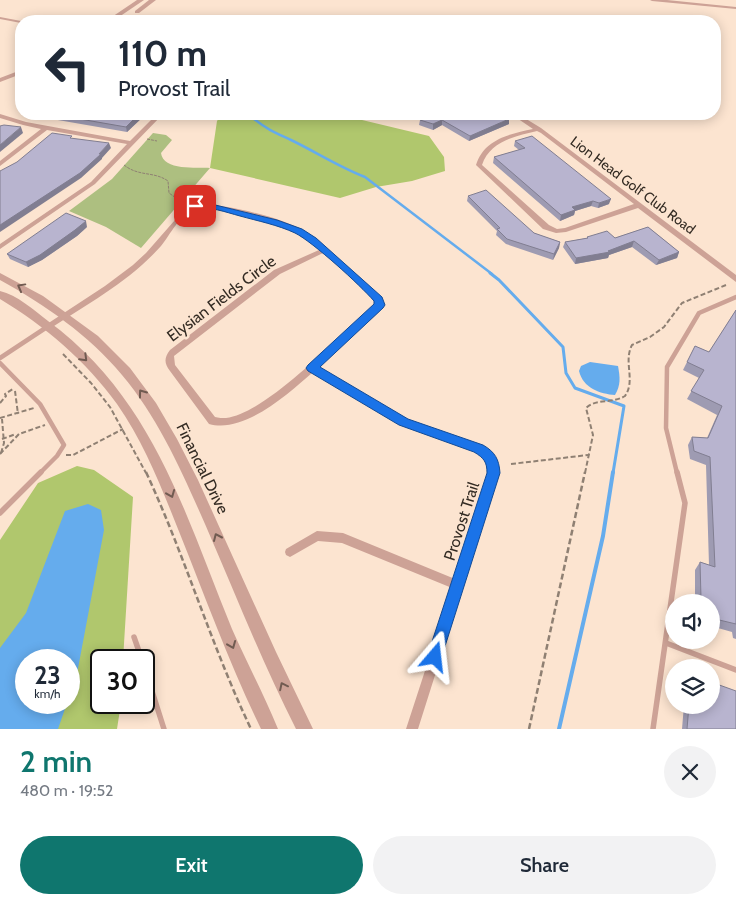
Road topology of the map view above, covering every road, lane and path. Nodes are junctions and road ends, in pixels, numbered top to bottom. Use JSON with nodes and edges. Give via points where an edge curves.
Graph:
{"nodes":[{"id":1,"x":132,"y":0,"type":"edge"},
{"id":2,"x":153,"y":0,"type":"edge"},
{"id":3,"x":652,"y":0,"type":"edge"},
{"id":4,"x":141,"y":1,"type":"edge"},
{"id":5,"x":736,"y":8,"type":"edge"},
{"id":6,"x":119,"y":15,"type":"edge"},
{"id":7,"x":132,"y":15,"type":"edge"},
{"id":8,"x":0,"y":18,"type":"edge"},
{"id":9,"x":15,"y":21,"type":"edge"},
{"id":10,"x":15,"y":74,"type":"edge"},
{"id":11,"x":0,"y":80,"type":"edge"},
{"id":12,"x":15,"y":80,"type":"edge"},
{"id":13,"x":0,"y":86,"type":"edge"},
{"id":14,"x":0,"y":116,"type":"edge"},
{"id":15,"x":154,"y":120,"type":"edge"},
{"id":16,"x":524,"y":120,"type":"edge"},
{"id":17,"x":46,"y":128,"type":"junction"},
{"id":18,"x":539,"y":129,"type":"junction"},
{"id":19,"x":142,"y":139,"type":"dead end"},
{"id":20,"x":157,"y":141,"type":"dead end"},
{"id":21,"x":132,"y":143,"type":"junction"},
{"id":22,"x":0,"y":164,"type":"edge"},
{"id":23,"x":124,"y":166,"type":"dead end"},
{"id":24,"x":183,"y":204,"type":"dead end"},
{"id":25,"x":639,"y":205,"type":"junction"},
{"id":26,"x":0,"y":247,"type":"edge"},
{"id":27,"x":324,"y":250,"type":"junction"},
{"id":28,"x":0,"y":276,"type":"edge"},
{"id":29,"x":736,"y":279,"type":"edge"},
{"id":30,"x":726,"y":285,"type":"dead end"},
{"id":31,"x":0,"y":294,"type":"edge"},
{"id":32,"x":736,"y":297,"type":"edge"},
{"id":33,"x":65,"y":315,"type":"junction"},
{"id":34,"x":48,"y":326,"type":"junction"},
{"id":35,"x":57,"y":348,"type":"dead end"},
{"id":36,"x":0,"y":358,"type":"edge"},
{"id":37,"x":0,"y":363,"type":"edge"},
{"id":38,"x":312,"y":368,"type":"junction"},
{"id":39,"x":0,"y":403,"type":"edge"},
{"id":40,"x":34,"y":408,"type":"dead end"},
{"id":41,"x":18,"y":414,"type":"junction"},
{"id":42,"x":1,"y":418,"type":"edge"},
{"id":43,"x":50,"y":423,"type":"junction"},
{"id":44,"x":124,"y":429,"type":"junction"},
{"id":45,"x":19,"y":434,"type":"junction"},
{"id":46,"x":2,"y":439,"type":"edge"},
{"id":47,"x":0,"y":454,"type":"edge"},
{"id":48,"x":588,"y":455,"type":"junction"},
{"id":49,"x":56,"y":456,"type":"junction"},
{"id":50,"x":511,"y":464,"type":"dead end"},
{"id":51,"x":0,"y":513,"type":"edge"},
{"id":52,"x":290,"y":552,"type":"dead end"},
{"id":53,"x":457,"y":585,"type":"junction"},
{"id":54,"x":673,"y":594,"type":"edge"},
{"id":55,"x":134,"y":637,"type":"dead end"},
{"id":56,"x":138,"y":649,"type":"edge"},
{"id":57,"x":665,"y":649,"type":"edge"},
{"id":58,"x":682,"y":649,"type":"edge"},
{"id":59,"x":736,"y":670,"type":"edge"},
{"id":60,"x":155,"y":704,"type":"edge"},
{"id":61,"x":162,"y":728,"type":"edge"},
{"id":62,"x":250,"y":729,"type":"edge"},
{"id":63,"x":270,"y":729,"type":"edge"},
{"id":64,"x":306,"y":729,"type":"edge"},
{"id":65,"x":412,"y":729,"type":"edge"},
{"id":66,"x":529,"y":729,"type":"edge"},
{"id":67,"x":653,"y":729,"type":"edge"}],
"edges":[{"from":1,"to":4,"type":"street"},
{"from":2,"to":7,"type":"street"},
{"from":3,"to":5,"type":"street"},
{"from":4,"to":6,"type":"street"},
{"from":8,"to":9,"type":"street"},
{"from":10,"to":11,"type":"street"},
{"from":12,"to":13,"type":"street"},
{"from":14,"to":17,"type":"street"},
{"from":15,"to":21,"type":"street"},
{"from":16,"to":18,"type":"street","name":"Lion Head Golf Club Road"},
{"from":17,"to":21,"type":"street"},
{"from":17,"to":22,"type":"street"},
{"from":18,"to":25,"type":"street","name":"Lion Head Golf Club Road"},
{"from":18,"to":25,"type":"street","via":[[510,137],[493,146],[483,152],[479,165],[546,227],[566,230]]},
{"from":19,"to":20,"type":"path"},
{"from":21,"to":26,"type":"street","via":[[87,188]]},
{"from":23,"to":24,"type":"path","via":[[137,175],[163,176],[168,181],[169,193]]},
{"from":25,"to":29,"type":"street","name":"Lion Head Golf Club Road"},
{"from":27,"to":33,"type":"street","name":"Elysian Fields Circle","via":[[286,226],[216,207],[195,206],[186,211],[134,270]]},
{"from":27,"to":38,"type":"street","name":"Elysian Fields Circle","via":[[374,295],[380,305]]},
{"from":27,"to":38,"type":"street","name":"Elysian Fields Circle","via":[[277,272],[169,357],[169,362],[206,415],[219,423],[236,419],[274,399]]},
{"from":33,"to":28,"type":"street","name":"Financial Drive","one_way":true},
{"from":30,"to":48,"type":"path","via":[[682,303],[664,327],[632,345],[627,358],[630,384],[624,398],[591,404],[586,408],[593,431]]},
{"from":31,"to":34,"type":"street"},
{"from":32,"to":54,"type":"lane","via":[[699,313],[667,367],[666,428],[685,503]]},
{"from":33,"to":34,"type":"street","name":"Elysian Fields Circle"},
{"from":64,"to":33,"type":"street","name":"Financial Drive","one_way":true,"via":[[283,687],[186,466],[167,430],[127,374]]},
{"from":34,"to":36,"type":"lane"},
{"from":34,"to":63,"type":"street","one_way":true,"via":[[106,381],[145,440],[166,482]]},
{"from":35,"to":44,"type":"path","via":[[93,386]]},
{"from":37,"to":43,"type":"lane","via":[[40,404]]},
{"from":38,"to":53,"type":"street","name":"Provost Trail","via":[[404,422],[488,454],[494,473]]},
{"from":39,"to":41,"type":"path","via":[[5,394],[15,388]]},
{"from":40,"to":41,"type":"path"},
{"from":41,"to":42,"type":"path"},
{"from":42,"to":46,"type":"path"},
{"from":43,"to":45,"type":"path"},
{"from":43,"to":49,"type":"lane","via":[[64,445]]},
{"from":44,"to":49,"type":"path","via":[[73,455]]},
{"from":44,"to":62,"type":"path","via":[[153,489]]},
{"from":45,"to":46,"type":"path"},
{"from":45,"to":47,"type":"path"},
{"from":46,"to":47,"type":"path","via":[[4,443]]},
{"from":48,"to":50,"type":"path"},
{"from":48,"to":66,"type":"path"},
{"from":49,"to":51,"type":"lane"},
{"from":52,"to":53,"type":"street","via":[[318,536],[343,538]]},
{"from":53,"to":65,"type":"street","name":"Provost Trail"},
{"from":55,"to":56,"type":"lane"},
{"from":57,"to":67,"type":"lane"},
{"from":58,"to":59,"type":"lane"},
{"from":60,"to":61,"type":"lane"}]}
